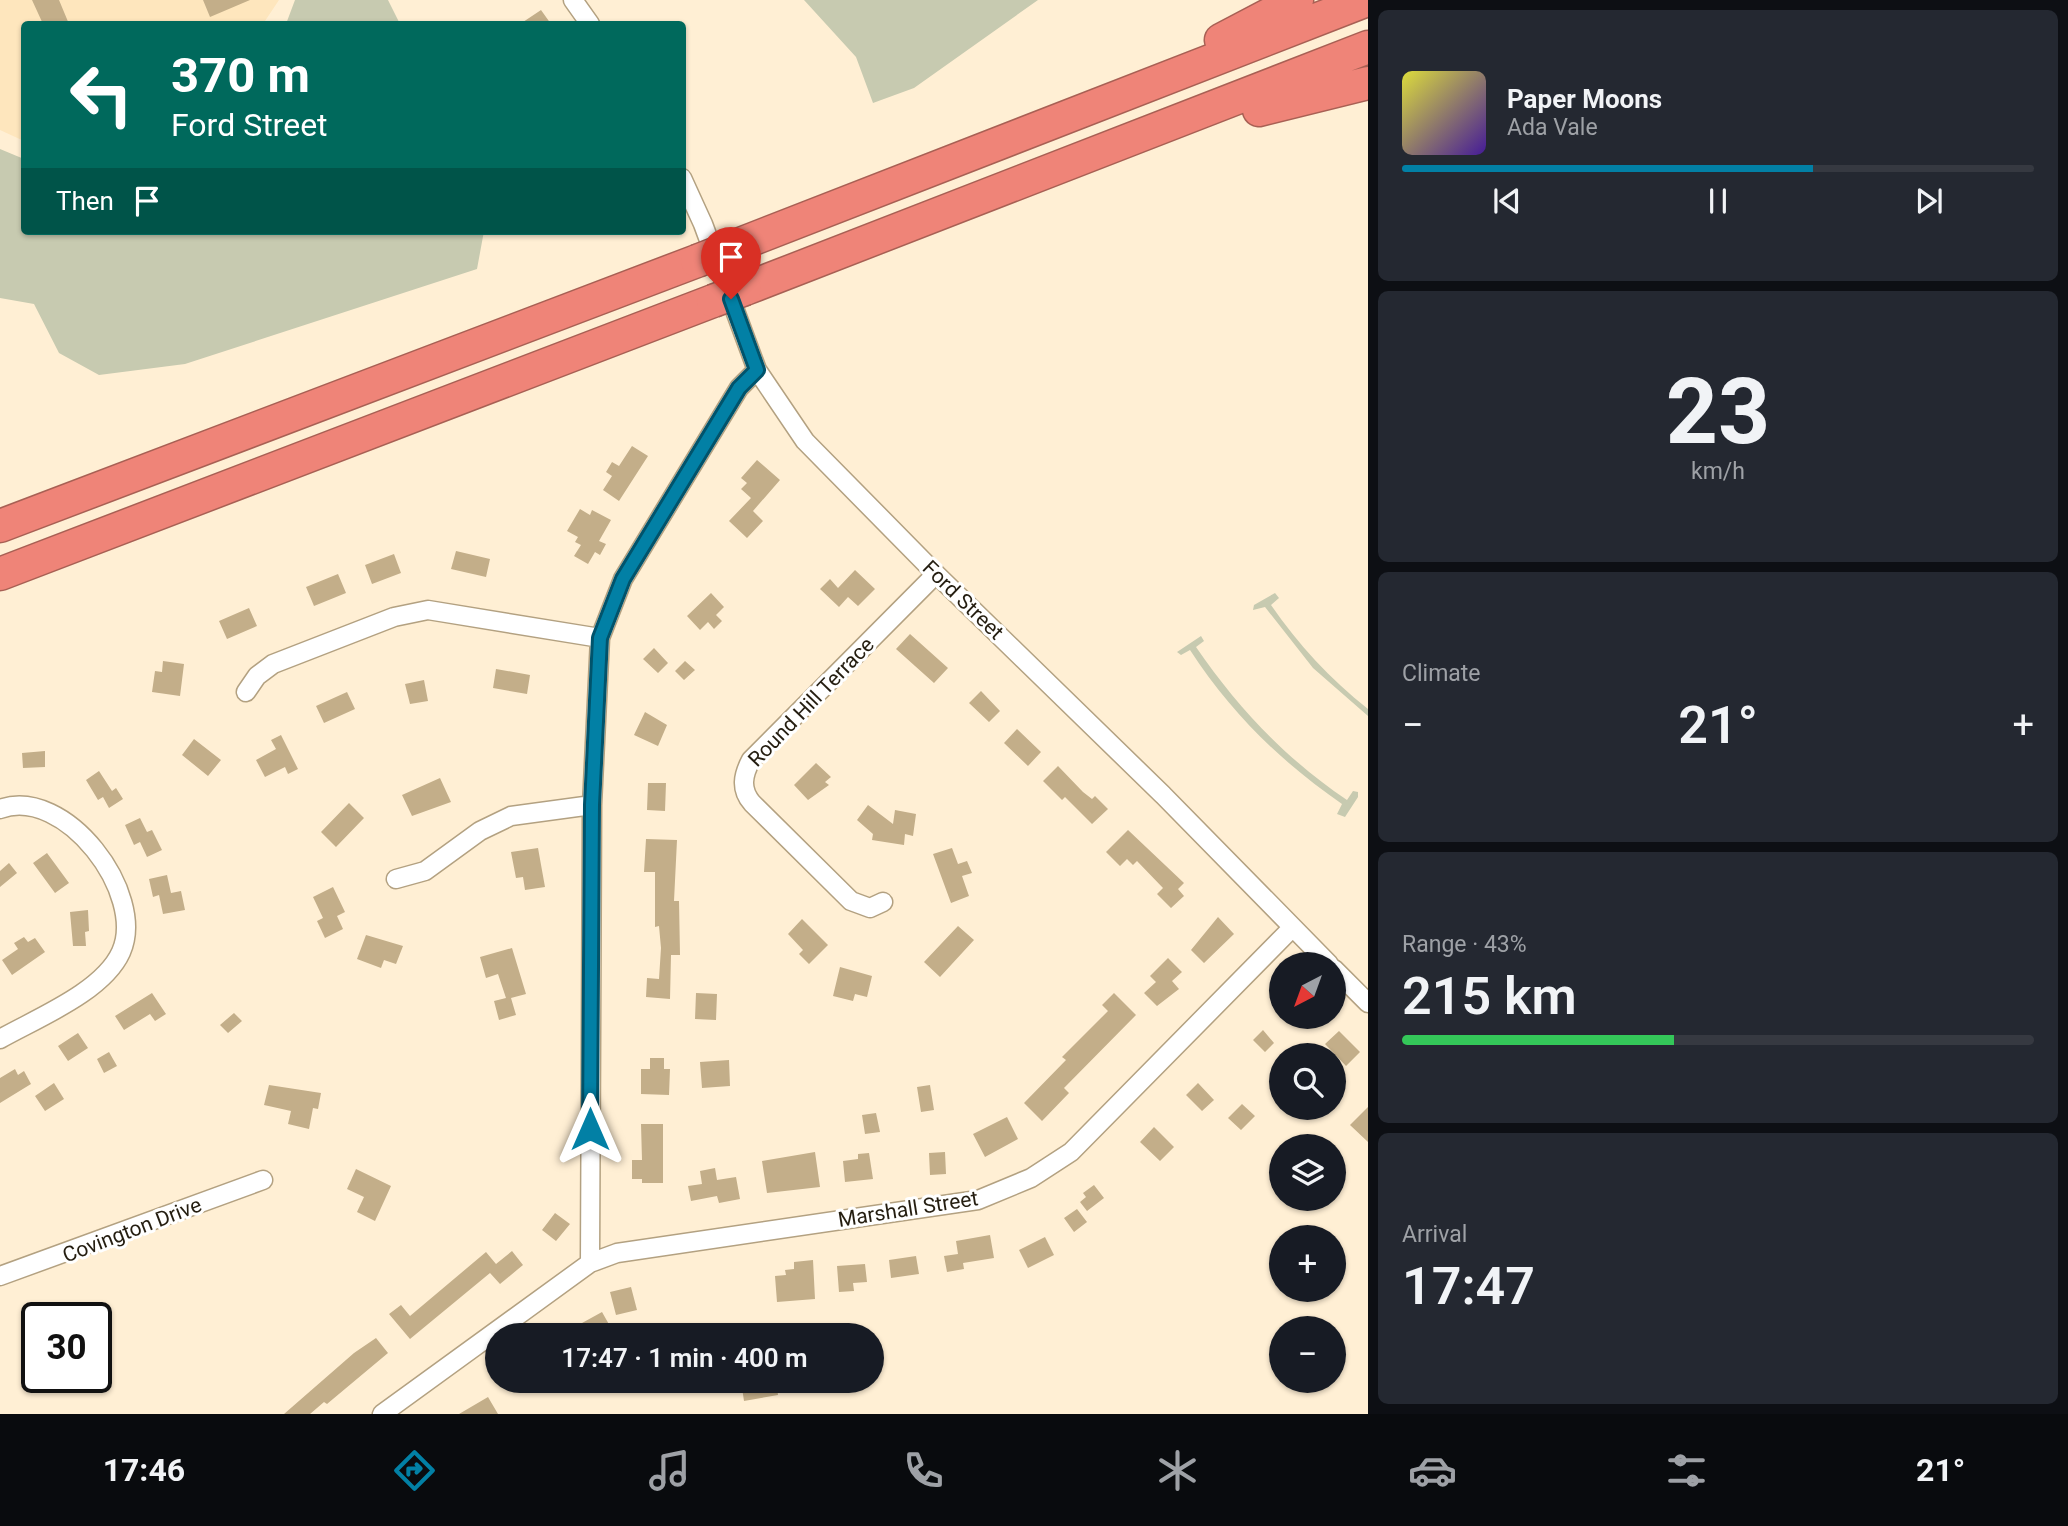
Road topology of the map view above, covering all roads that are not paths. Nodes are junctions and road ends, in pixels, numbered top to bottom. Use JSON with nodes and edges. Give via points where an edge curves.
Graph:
{"nodes":[{"id":1,"x":573,"y":0,"type":"edge"},
{"id":2,"x":1297,"y":0,"type":"edge"},
{"id":3,"x":1367,"y":0,"type":"edge"},
{"id":4,"x":588,"y":21,"type":"edge"},
{"id":5,"x":1368,"y":47,"type":"edge"},
{"id":6,"x":1368,"y":83,"type":"edge"},
{"id":7,"x":1057,"y":123,"type":"junction"},
{"id":8,"x":1086,"y":159,"type":"junction"},
{"id":9,"x":686,"y":187,"type":"edge"},
{"id":10,"x":757,"y":370,"type":"junction"},
{"id":11,"x":0,"y":526,"type":"edge"},
{"id":12,"x":0,"y":574,"type":"edge"},
{"id":13,"x":936,"y":574,"type":"junction"},
{"id":14,"x":600,"y":638,"type":"junction"},
{"id":15,"x":246,"y":692,"type":"dead end"},
{"id":16,"x":592,"y":805,"type":"junction"},
{"id":17,"x":0,"y":809,"type":"edge"},
{"id":18,"x":396,"y":878,"type":"dead end"},
{"id":19,"x":883,"y":902,"type":"dead end"},
{"id":20,"x":1292,"y":928,"type":"junction"},
{"id":21,"x":1317,"y":952,"type":"edge"},
{"id":22,"x":1346,"y":981,"type":"edge"},
{"id":23,"x":1368,"y":1003,"type":"edge"},
{"id":24,"x":0,"y":1039,"type":"edge"},
{"id":25,"x":263,"y":1180,"type":"dead end"},
{"id":26,"x":590,"y":1263,"type":"junction"},
{"id":27,"x":0,"y":1276,"type":"edge"},
{"id":28,"x":383,"y":1414,"type":"edge"}],
"edges":[{"from":1,"to":4,"type":"street"},
{"from":2,"to":7,"type":"highway"},
{"from":3,"to":7,"type":"highway"},
{"from":5,"to":8,"type":"highway"},
{"from":6,"to":8,"type":"highway"},
{"from":7,"to":11,"type":"highway","bridge":true},
{"from":8,"to":12,"type":"highway","bridge":true},
{"from":9,"to":10,"type":"street","name":"Ford Street"},
{"from":10,"to":13,"type":"street","name":"Ford Street","via":[[805,441]]},
{"from":10,"to":14,"type":"street","via":[[739,388],[623,579]]},
{"from":13,"to":19,"type":"street","name":"Round Hill Terrace","via":[[751,760],[743,779],[743,790],[752,803],[852,901],[870,908]]},
{"from":13,"to":20,"type":"street","name":"Ford Street","via":[[1164,795]]},
{"from":14,"to":15,"type":"street","via":[[444,611],[410,612],[274,664],[257,676]]},
{"from":14,"to":16,"type":"street"},
{"from":16,"to":18,"type":"street","via":[[511,816],[480,831],[425,871]]},
{"from":16,"to":26,"type":"street"},
{"from":17,"to":24,"type":"street","via":[[17,805],[40,808],[76,829],[117,891],[126,923],[121,952],[100,979]]},
{"from":20,"to":21,"type":"street","name":"Ford Street"},
{"from":20,"to":26,"type":"street","name":"Marshall Street","via":[[1085,1139],[1031,1178],[978,1200],[617,1253]]},
{"from":22,"to":23,"type":"street"},
{"from":25,"to":27,"type":"street","name":"Covington Drive"},
{"from":26,"to":28,"type":"street","name":"Marshall Street"}]}
